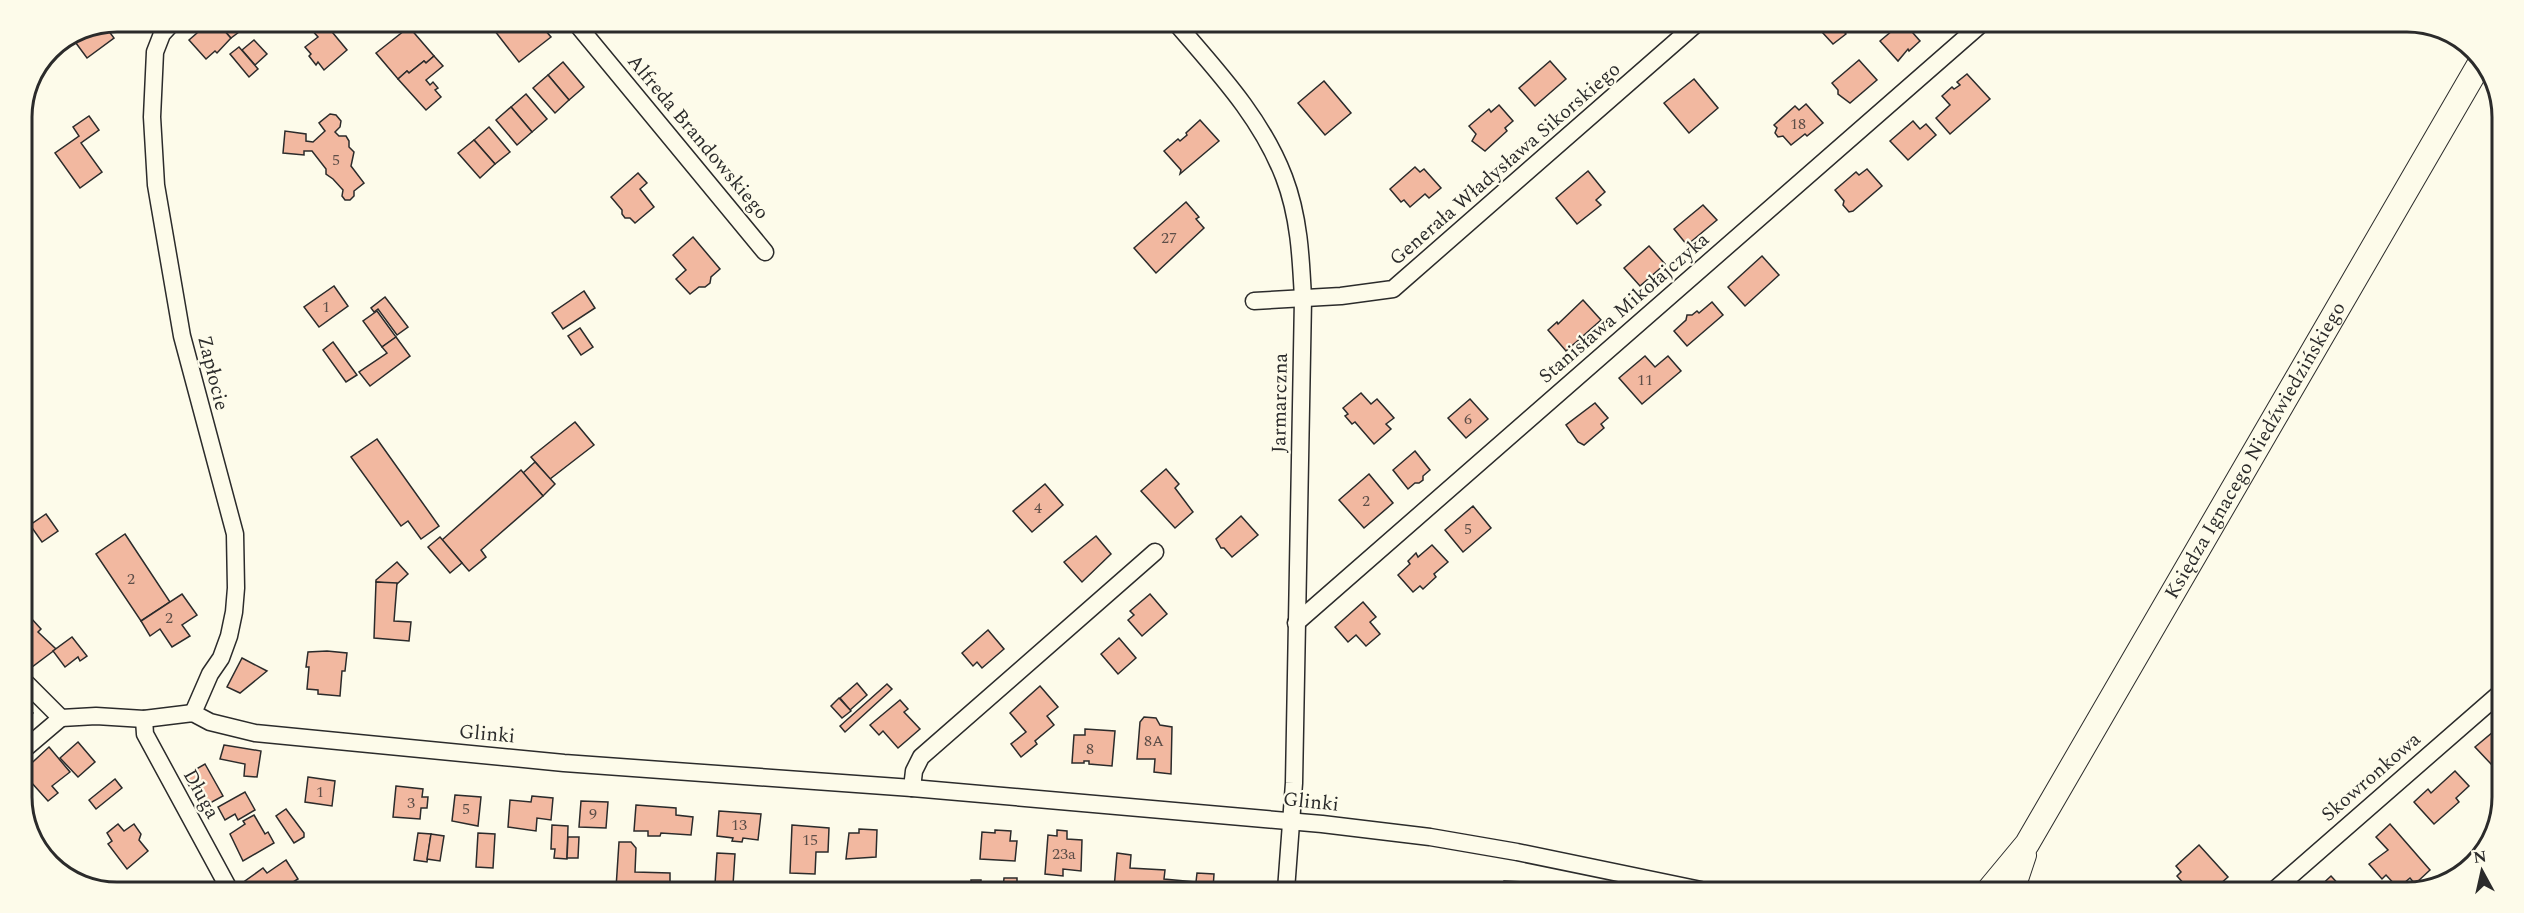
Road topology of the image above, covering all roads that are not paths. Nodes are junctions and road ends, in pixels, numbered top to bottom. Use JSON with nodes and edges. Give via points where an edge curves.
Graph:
{"nodes":[{"id":1,"x":165,"y":31,"type":"edge"},
{"id":2,"x":582,"y":31,"type":"edge"},
{"id":3,"x":1183,"y":31,"type":"edge"},
{"id":4,"x":1688,"y":31,"type":"edge"},
{"id":5,"x":1973,"y":31,"type":"edge"},
{"id":6,"x":2477,"y":68,"type":"edge"},
{"id":7,"x":765,"y":252,"type":"dead end"},
{"id":8,"x":1303,"y":299,"type":"junction"},
{"id":9,"x":1254,"y":301,"type":"dead end"},
{"id":10,"x":1155,"y":552,"type":"dead end"},
{"id":11,"x":1296,"y":623,"type":"junction"},
{"id":12,"x":32,"y":689,"type":"edge"},
{"id":13,"x":2492,"y":700,"type":"edge"},
{"id":14,"x":193,"y":713,"type":"junction"},
{"id":15,"x":61,"y":718,"type":"junction"},
{"id":16,"x":144,"y":719,"type":"junction"},
{"id":17,"x":32,"y":743,"type":"edge"},
{"id":18,"x":912,"y":788,"type":"junction"},
{"id":19,"x":1293,"y":821,"type":"junction"},
{"id":20,"x":2027,"y":844,"type":"junction"},
{"id":21,"x":225,"y":882,"type":"edge"},
{"id":22,"x":1287,"y":882,"type":"edge"},
{"id":23,"x":1659,"y":882,"type":"edge"},
{"id":24,"x":1995,"y":882,"type":"edge"},
{"id":25,"x":2015,"y":882,"type":"edge"},
{"id":26,"x":2283,"y":882,"type":"edge"}],
"edges":[{"from":1,"to":14,"type":"street","name":"Zapłocie","via":[[155,52],[153,71],[156,185],[182,336],[235,534],[236,588],[229,636]]},
{"from":2,"to":7,"type":"street","name":"Alfreda Brandowskiego"},
{"from":3,"to":8,"type":"street","name":"Jarmarczna","via":[[1239,97],[1284,177],[1300,246]]},
{"from":4,"to":8,"type":"street","name":"Generała Władysława Sikorskiego","via":[[1393,289]]},
{"from":5,"to":11,"type":"street","name":"Stanisława Mikołajczyka"},
{"from":6,"to":20,"type":"main road","name":"Księdza Ignacego Niedźwiedzińskiego"},
{"from":8,"to":9,"type":"street","name":"Generała Władysława Sikorskiego"},
{"from":8,"to":11,"type":"street","name":"Jarmarczna"},
{"from":10,"to":18,"type":"street","via":[[921,757]]},
{"from":11,"to":19,"type":"street","name":"Jarmarczna"},
{"from":12,"to":15,"type":"street"},
{"from":13,"to":26,"type":"street","name":"Skowronkowa"},
{"from":14,"to":16,"type":"street"},
{"from":14,"to":18,"type":"street","name":"Glinki","via":[[210,722],[255,734],[564,763]]},
{"from":15,"to":16,"type":"street"},
{"from":15,"to":17,"type":"street"},
{"from":16,"to":21,"type":"street","name":"Długa","via":[[145,734]]},
{"from":18,"to":19,"type":"street","name":"Glinki"},
{"from":19,"to":22,"type":"street","name":"Jarmarczna"},
{"from":19,"to":23,"type":"street","name":"Glinki","via":[[1452,841]]},
{"from":20,"to":24,"type":"main road","name":"Księdza Ignacego Niedźwiedzińskiego"},
{"from":20,"to":25,"type":"main road","name":"Księdza Ignacego Niedźwiedzińskiego"}]}
